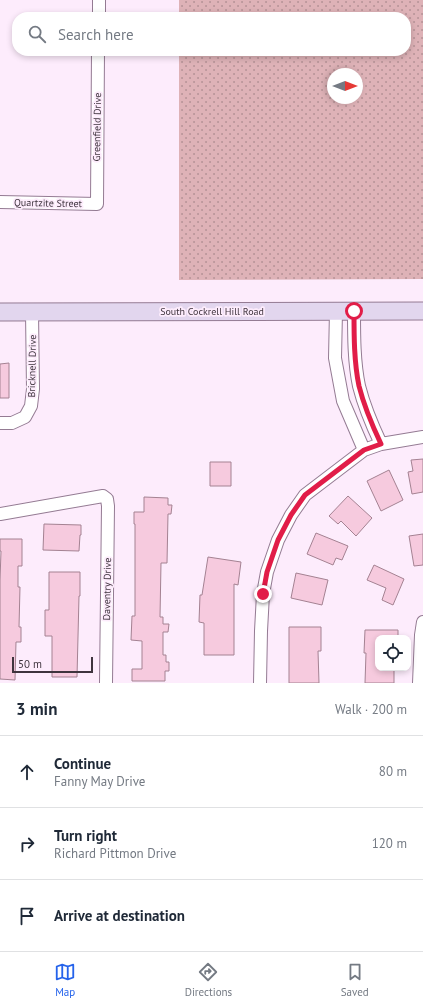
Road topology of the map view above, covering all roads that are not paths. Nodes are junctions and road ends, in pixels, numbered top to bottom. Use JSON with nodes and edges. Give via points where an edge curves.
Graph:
{"nodes":[{"id":1,"x":99,"y":0,"type":"edge"},
{"id":2,"x":99,"y":12,"type":"edge"},
{"id":3,"x":98,"y":56,"type":"edge"},
{"id":4,"x":0,"y":202,"type":"edge"},
{"id":5,"x":96,"y":204,"type":"joint"},
{"id":6,"x":336,"y":310,"type":"junction"},
{"id":7,"x":354,"y":311,"type":"junction"},
{"id":8,"x":423,"y":311,"type":"edge"},
{"id":9,"x":0,"y":312,"type":"edge"},
{"id":10,"x":32,"y":312,"type":"junction"},
{"id":11,"x":0,"y":423,"type":"edge"},
{"id":12,"x":423,"y":437,"type":"edge"},
{"id":13,"x":381,"y":444,"type":"junction"},
{"id":14,"x":364,"y":450,"type":"junction"},
{"id":15,"x":0,"y":514,"type":"edge"},
{"id":16,"x":423,"y":622,"type":"edge"},
{"id":17,"x":106,"y":683,"type":"edge"},
{"id":18,"x":260,"y":683,"type":"edge"},
{"id":19,"x":419,"y":683,"type":"edge"}],
"edges":[{"from":1,"to":2,"type":"street"},
{"from":3,"to":5,"type":"street","name":"Greenfield Drive"},
{"from":4,"to":5,"type":"street","name":"Quartzite Street"},
{"from":6,"to":7,"type":"main road","name":"South Cockrell Hill Road"},
{"from":6,"to":10,"type":"main road","name":"South Cockrell Hill Road"},
{"from":6,"to":14,"type":"street","via":[[335,358],[343,400]]},
{"from":7,"to":8,"type":"main road","name":"South Cockrell Hill Road"},
{"from":7,"to":13,"type":"street","via":[[355,357],[359,385],[368,415]]},
{"from":9,"to":10,"type":"main road","name":"South Cockrell Hill Road"},
{"from":10,"to":11,"type":"street","name":"Bricknell Drive","via":[[34,389],[31,406],[24,417],[12,423]]},
{"from":12,"to":13,"type":"street"},
{"from":13,"to":14,"type":"street"},
{"from":14,"to":18,"type":"street","via":[[305,495],[278,540],[267,572],[263,594]]},
{"from":15,"to":17,"type":"street","name":"Daventry Drive","via":[[103,496],[106,499]]},
{"from":16,"to":19,"type":"street"}]}
